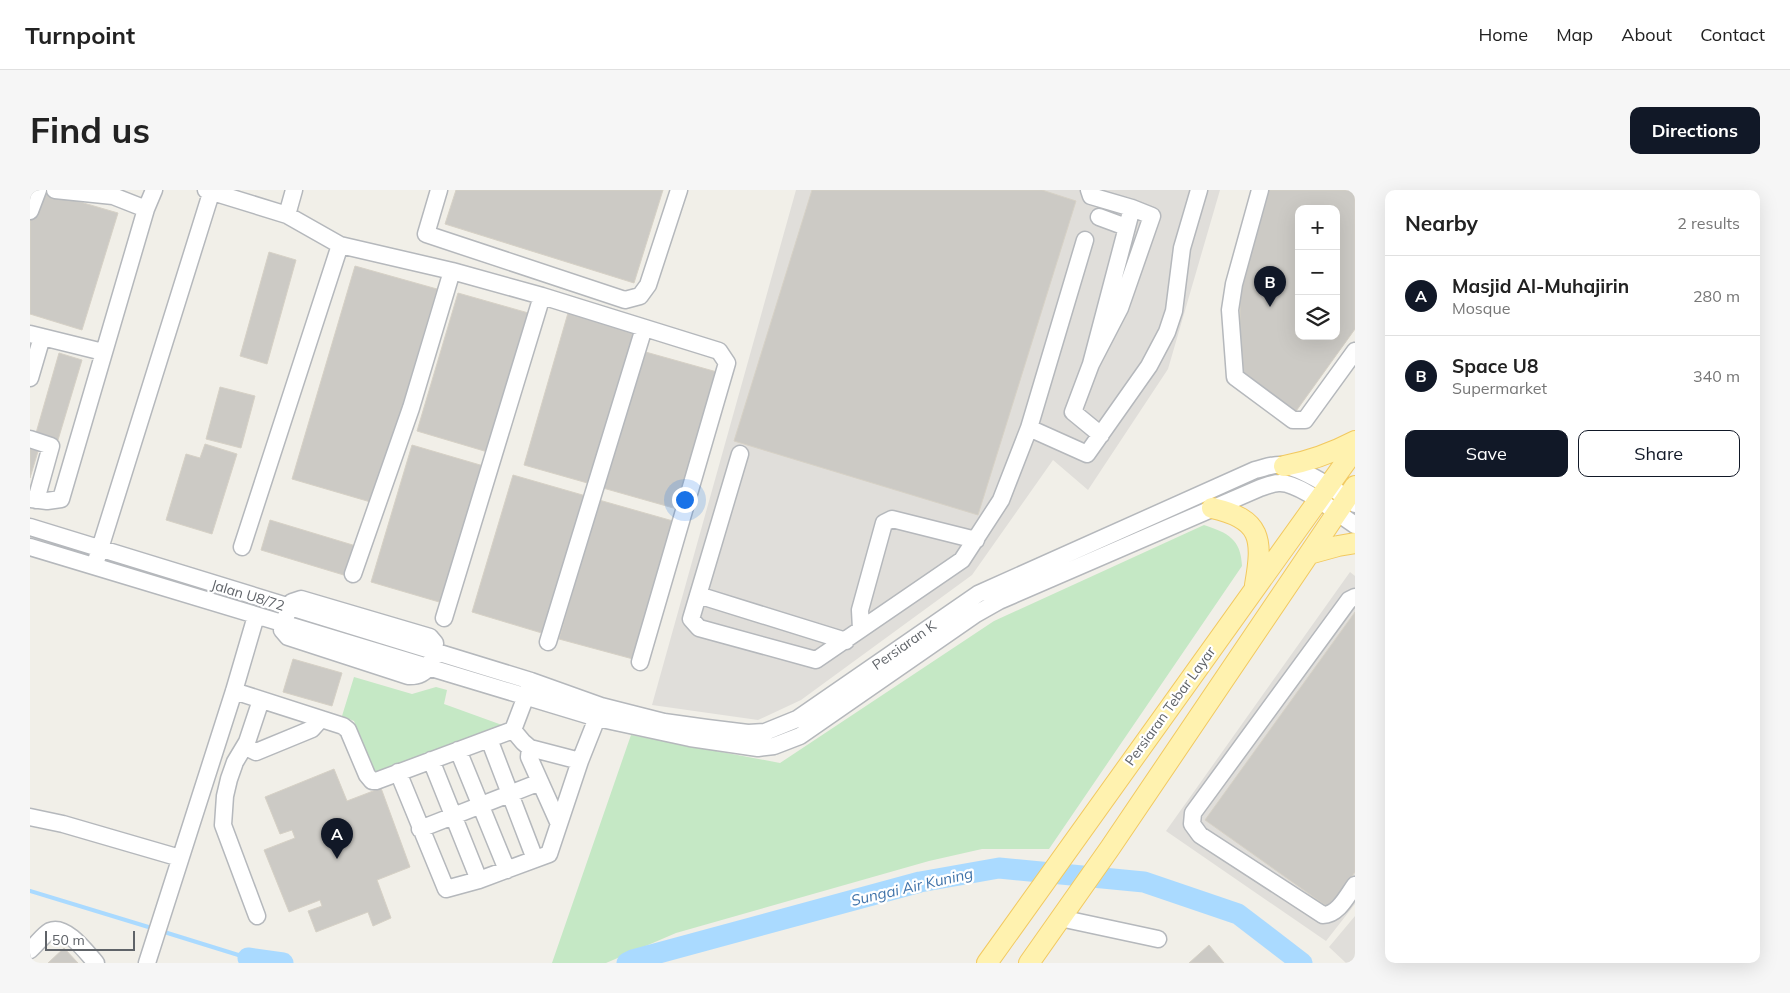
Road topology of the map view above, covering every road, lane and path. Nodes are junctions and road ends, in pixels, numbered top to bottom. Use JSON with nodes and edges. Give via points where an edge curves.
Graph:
{"nodes":[{"id":1,"x":38,"y":190,"type":"edge"},
{"id":2,"x":55,"y":190,"type":"edge"},
{"id":3,"x":154,"y":190,"type":"edge"},
{"id":4,"x":294,"y":190,"type":"edge"},
{"id":5,"x":439,"y":190,"type":"edge"},
{"id":6,"x":678,"y":190,"type":"edge"},
{"id":7,"x":1089,"y":190,"type":"edge"},
{"id":8,"x":1199,"y":190,"type":"edge"},
{"id":9,"x":1260,"y":190,"type":"edge"},
{"id":10,"x":210,"y":191,"type":"edge"},
{"id":11,"x":1132,"y":208,"type":"junction"},
{"id":12,"x":146,"y":209,"type":"junction"},
{"id":13,"x":30,"y":211,"type":"edge"},
{"id":14,"x":287,"y":215,"type":"junction"},
{"id":15,"x":1099,"y":217,"type":"dead end"},
{"id":16,"x":1126,"y":227,"type":"junction"},
{"id":17,"x":1085,"y":240,"type":"dead end"},
{"id":18,"x":340,"y":245,"type":"junction"},
{"id":19,"x":452,"y":271,"type":"junction"},
{"id":20,"x":542,"y":296,"type":"junction"},
{"id":21,"x":644,"y":328,"type":"junction"},
{"id":22,"x":36,"y":336,"type":"edge"},
{"id":23,"x":1355,"y":351,"type":"edge"},
{"id":24,"x":103,"y":352,"type":"junction"},
{"id":25,"x":1091,"y":364,"type":"junction"},
{"id":26,"x":30,"y":378,"type":"edge"},
{"id":27,"x":1029,"y":428,"type":"junction"},
{"id":28,"x":1101,"y":434,"type":"junction"},
{"id":29,"x":30,"y":439,"type":"edge"},
{"id":30,"x":1355,"y":441,"type":"edge"},
{"id":31,"x":51,"y":446,"type":"junction"},
{"id":32,"x":1355,"y":450,"type":"edge"},
{"id":33,"x":74,"y":452,"type":"junction"},
{"id":34,"x":740,"y":454,"type":"dead end"},
{"id":35,"x":1284,"y":466,"type":"junction"},
{"id":36,"x":1324,"y":493,"type":"junction"},
{"id":37,"x":33,"y":499,"type":"edge"},
{"id":38,"x":1348,"y":500,"type":"edge"},
{"id":39,"x":1212,"y":508,"type":"junction"},
{"id":40,"x":1355,"y":525,"type":"edge"},
{"id":41,"x":30,"y":527,"type":"edge"},
{"id":42,"x":976,"y":540,"type":"junction"},
{"id":43,"x":1355,"y":543,"type":"edge"},
{"id":44,"x":30,"y":547,"type":"edge"},
{"id":45,"x":100,"y":548,"type":"junction"},
{"id":46,"x":242,"y":548,"type":"dead end"},
{"id":47,"x":1308,"y":554,"type":"junction"},
{"id":48,"x":94,"y":566,"type":"junction"},
{"id":49,"x":353,"y":574,"type":"dead end"},
{"id":50,"x":1254,"y":589,"type":"junction"},
{"id":51,"x":698,"y":595,"type":"junction"},
{"id":52,"x":1355,"y":597,"type":"edge"},
{"id":53,"x":289,"y":607,"type":"junction"},
{"id":54,"x":256,"y":616,"type":"junction"},
{"id":55,"x":444,"y":618,"type":"dead end"},
{"id":56,"x":283,"y":624,"type":"junction"},
{"id":57,"x":861,"y":629,"type":"junction"},
{"id":58,"x":846,"y":641,"type":"junction"},
{"id":59,"x":548,"y":642,"type":"dead end"},
{"id":60,"x":434,"y":651,"type":"junction"},
{"id":61,"x":468,"y":661,"type":"joint"},
{"id":62,"x":640,"y":662,"type":"dead end"},
{"id":63,"x":429,"y":668,"type":"junction"},
{"id":64,"x":462,"y":678,"type":"joint"},
{"id":65,"x":531,"y":681,"type":"junction"},
{"id":66,"x":234,"y":691,"type":"junction"},
{"id":67,"x":526,"y":697,"type":"junction"},
{"id":68,"x":261,"y":700,"type":"junction"},
{"id":69,"x":599,"y":712,"type":"junction"},
{"id":70,"x":322,"y":719,"type":"junction"},
{"id":71,"x":513,"y":730,"type":"junction"},
{"id":72,"x":489,"y":739,"type":"junction"},
{"id":73,"x":246,"y":742,"type":"junction"},
{"id":74,"x":530,"y":748,"type":"junction"},
{"id":75,"x":458,"y":750,"type":"junction"},
{"id":76,"x":431,"y":760,"type":"junction"},
{"id":77,"x":580,"y":761,"type":"junction"},
{"id":78,"x":398,"y":772,"type":"junction"},
{"id":79,"x":540,"y":782,"type":"junction"},
{"id":80,"x":511,"y":794,"type":"junction"},
{"id":81,"x":481,"y":805,"type":"junction"},
{"id":82,"x":453,"y":816,"type":"junction"},
{"id":83,"x":30,"y":817,"type":"edge"},
{"id":84,"x":559,"y":824,"type":"junction"},
{"id":85,"x":420,"y":829,"type":"junction"},
{"id":86,"x":180,"y":858,"type":"junction"},
{"id":87,"x":535,"y":859,"type":"junction"},
{"id":88,"x":507,"y":870,"type":"junction"},
{"id":89,"x":479,"y":880,"type":"junction"},
{"id":90,"x":1355,"y":885,"type":"edge"},
{"id":91,"x":1062,"y":915,"type":"junction"},
{"id":92,"x":257,"y":916,"type":"dead end"},
{"id":93,"x":1158,"y":939,"type":"dead end"},
{"id":94,"x":30,"y":950,"type":"edge"},
{"id":95,"x":96,"y":963,"type":"edge"},
{"id":96,"x":148,"y":963,"type":"edge"},
{"id":97,"x":987,"y":963,"type":"edge"},
{"id":98,"x":1029,"y":963,"type":"edge"}],
"edges":[{"from":1,"to":13,"type":"street"},
{"from":2,"to":12,"type":"street","via":[[114,196]]},
{"from":3,"to":12,"type":"street"},
{"from":4,"to":14,"type":"street"},
{"from":5,"to":6,"type":"street","via":[[426,234],[625,300],[640,296],[648,285]]},
{"from":7,"to":11,"type":"street","via":[[1091,196]]},
{"from":8,"to":28,"type":"street","via":[[1182,248],[1174,311],[1167,332],[1149,366]]},
{"from":9,"to":23,"type":"street","via":[[1230,310],[1234,377],[1293,420],[1305,420]]},
{"from":10,"to":14,"type":"street"},
{"from":10,"to":45,"type":"street"},
{"from":11,"to":16,"type":"street"},
{"from":11,"to":25,"type":"street","via":[[1152,216],[1120,308]]},
{"from":12,"to":24,"type":"street"},
{"from":14,"to":18,"type":"street"},
{"from":15,"to":16,"type":"street"},
{"from":16,"to":25,"type":"street"},
{"from":17,"to":27,"type":"street"},
{"from":18,"to":19,"type":"street"},
{"from":18,"to":46,"type":"street"},
{"from":19,"to":20,"type":"street"},
{"from":19,"to":49,"type":"street","via":[[411,408]]},
{"from":20,"to":21,"type":"street"},
{"from":20,"to":55,"type":"street"},
{"from":21,"to":59,"type":"street"},
{"from":21,"to":62,"type":"street","via":[[719,351],[727,363]]},
{"from":22,"to":24,"type":"street"},
{"from":22,"to":26,"type":"street"},
{"from":24,"to":33,"type":"street"},
{"from":25,"to":28,"type":"street","via":[[1073,412]]},
{"from":27,"to":28,"type":"street","via":[[1087,454]]},
{"from":27,"to":42,"type":"street","via":[[1001,500]]},
{"from":29,"to":31,"type":"street"},
{"from":30,"to":35,"type":"main road","via":[[1331,453]]},
{"from":31,"to":33,"type":"street"},
{"from":31,"to":37,"type":"street"},
{"from":32,"to":36,"type":"main road","name":"Persiaran Tebar Layar"},
{"from":33,"to":37,"type":"street","via":[[61,498]]},
{"from":34,"to":51,"type":"street"},
{"from":35,"to":36,"type":"street","name":"Persiaran K","via":[[1301,472]]},
{"from":35,"to":69,"type":"street","name":"Persiaran K","via":[[1255,470],[978,594],[814,708],[780,727],[748,733]]},
{"from":36,"to":38,"type":"street"},
{"from":36,"to":39,"type":"street","name":"Persiaran K","via":[[1278,482]]},
{"from":36,"to":50,"type":"main road","name":"Persiaran Tebar Layar"},
{"from":38,"to":40,"type":"street"},
{"from":38,"to":47,"type":"main road","name":"Persiaran Tebar Layar"},
{"from":39,"to":50,"type":"main road","via":[[1230,512],[1254,531],[1259,559]]},
{"from":39,"to":69,"type":"street","name":"Persiaran K","via":[[999,601],[788,742],[758,748],[690,738]]},
{"from":41,"to":45,"type":"street","name":"Jalan U8/72"},
{"from":42,"to":57,"type":"street","via":[[962,560]]},
{"from":42,"to":57,"type":"street","via":[[892,519],[884,523],[860,610]]},
{"from":43,"to":47,"type":"main road"},
{"from":44,"to":48,"type":"street","name":"Jalan U8/72"},
{"from":45,"to":48,"type":"street"},
{"from":45,"to":53,"type":"street","name":"Jalan U8/72"},
{"from":47,"to":91,"type":"main road","name":"Persiaran Tebar Layar"},
{"from":48,"to":54,"type":"street","name":"Jalan U8/72"},
{"from":50,"to":97,"type":"main road","name":"Persiaran Tebar Layar"},
{"from":51,"to":58,"type":"street"},
{"from":51,"to":58,"type":"street","via":[[691,619],[699,628],[816,660]]},
{"from":52,"to":90,"type":"street","via":[[1349,600],[1193,813],[1192,824],[1200,835],[1323,915],[1330,915],[1336,910]]},
{"from":53,"to":56,"type":"street"},
{"from":53,"to":60,"type":"street","name":"Jalan U8/72"},
{"from":54,"to":56,"type":"street","name":"Jalan U8/72"},
{"from":54,"to":66,"type":"street"},
{"from":56,"to":63,"type":"street","name":"Jalan U8/72"},
{"from":57,"to":58,"type":"street"},
{"from":60,"to":61,"type":"street","name":"Jalan U8/72"},
{"from":60,"to":63,"type":"street"},
{"from":61,"to":65,"type":"street","name":"Persiaran K"},
{"from":63,"to":64,"type":"street","name":"Jalan U8/72"},
{"from":64,"to":67,"type":"street","name":"Persiaran K"},
{"from":65,"to":67,"type":"street"},
{"from":65,"to":69,"type":"street","name":"Persiaran K"},
{"from":66,"to":68,"type":"street"},
{"from":66,"to":86,"type":"street"},
{"from":67,"to":69,"type":"street","name":"Persiaran K"},
{"from":67,"to":71,"type":"street"},
{"from":68,"to":70,"type":"street"},
{"from":68,"to":73,"type":"street"},
{"from":69,"to":77,"type":"street"},
{"from":70,"to":73,"type":"street","via":[[312,729],[256,752],[248,748]]},
{"from":70,"to":78,"type":"street","via":[[348,730],[372,781]]},
{"from":71,"to":72,"type":"street"},
{"from":71,"to":74,"type":"street"},
{"from":72,"to":75,"type":"street"},
{"from":72,"to":80,"type":"street"},
{"from":73,"to":92,"type":"street","via":[[228,779],[223,825]]},
{"from":74,"to":77,"type":"street"},
{"from":74,"to":79,"type":"street","via":[[529,757]]},
{"from":75,"to":76,"type":"street"},
{"from":75,"to":81,"type":"street"},
{"from":76,"to":78,"type":"street"},
{"from":76,"to":82,"type":"street"},
{"from":77,"to":84,"type":"street"},
{"from":78,"to":85,"type":"street"},
{"from":79,"to":80,"type":"street"},
{"from":79,"to":84,"type":"street"},
{"from":80,"to":81,"type":"street"},
{"from":80,"to":87,"type":"street"},
{"from":81,"to":82,"type":"street"},
{"from":81,"to":88,"type":"street"},
{"from":82,"to":85,"type":"street"},
{"from":82,"to":89,"type":"street"},
{"from":83,"to":86,"type":"street"},
{"from":84,"to":87,"type":"street","via":[[549,854]]},
{"from":85,"to":89,"type":"street","via":[[446,889]]},
{"from":86,"to":96,"type":"street"},
{"from":87,"to":88,"type":"street"},
{"from":88,"to":89,"type":"street"},
{"from":91,"to":93,"type":"street"},
{"from":91,"to":98,"type":"main road","name":"Persiaran Tebar Layar"},
{"from":94,"to":95,"type":"street","via":[[50,932],[57,930],[72,937]]}]}
